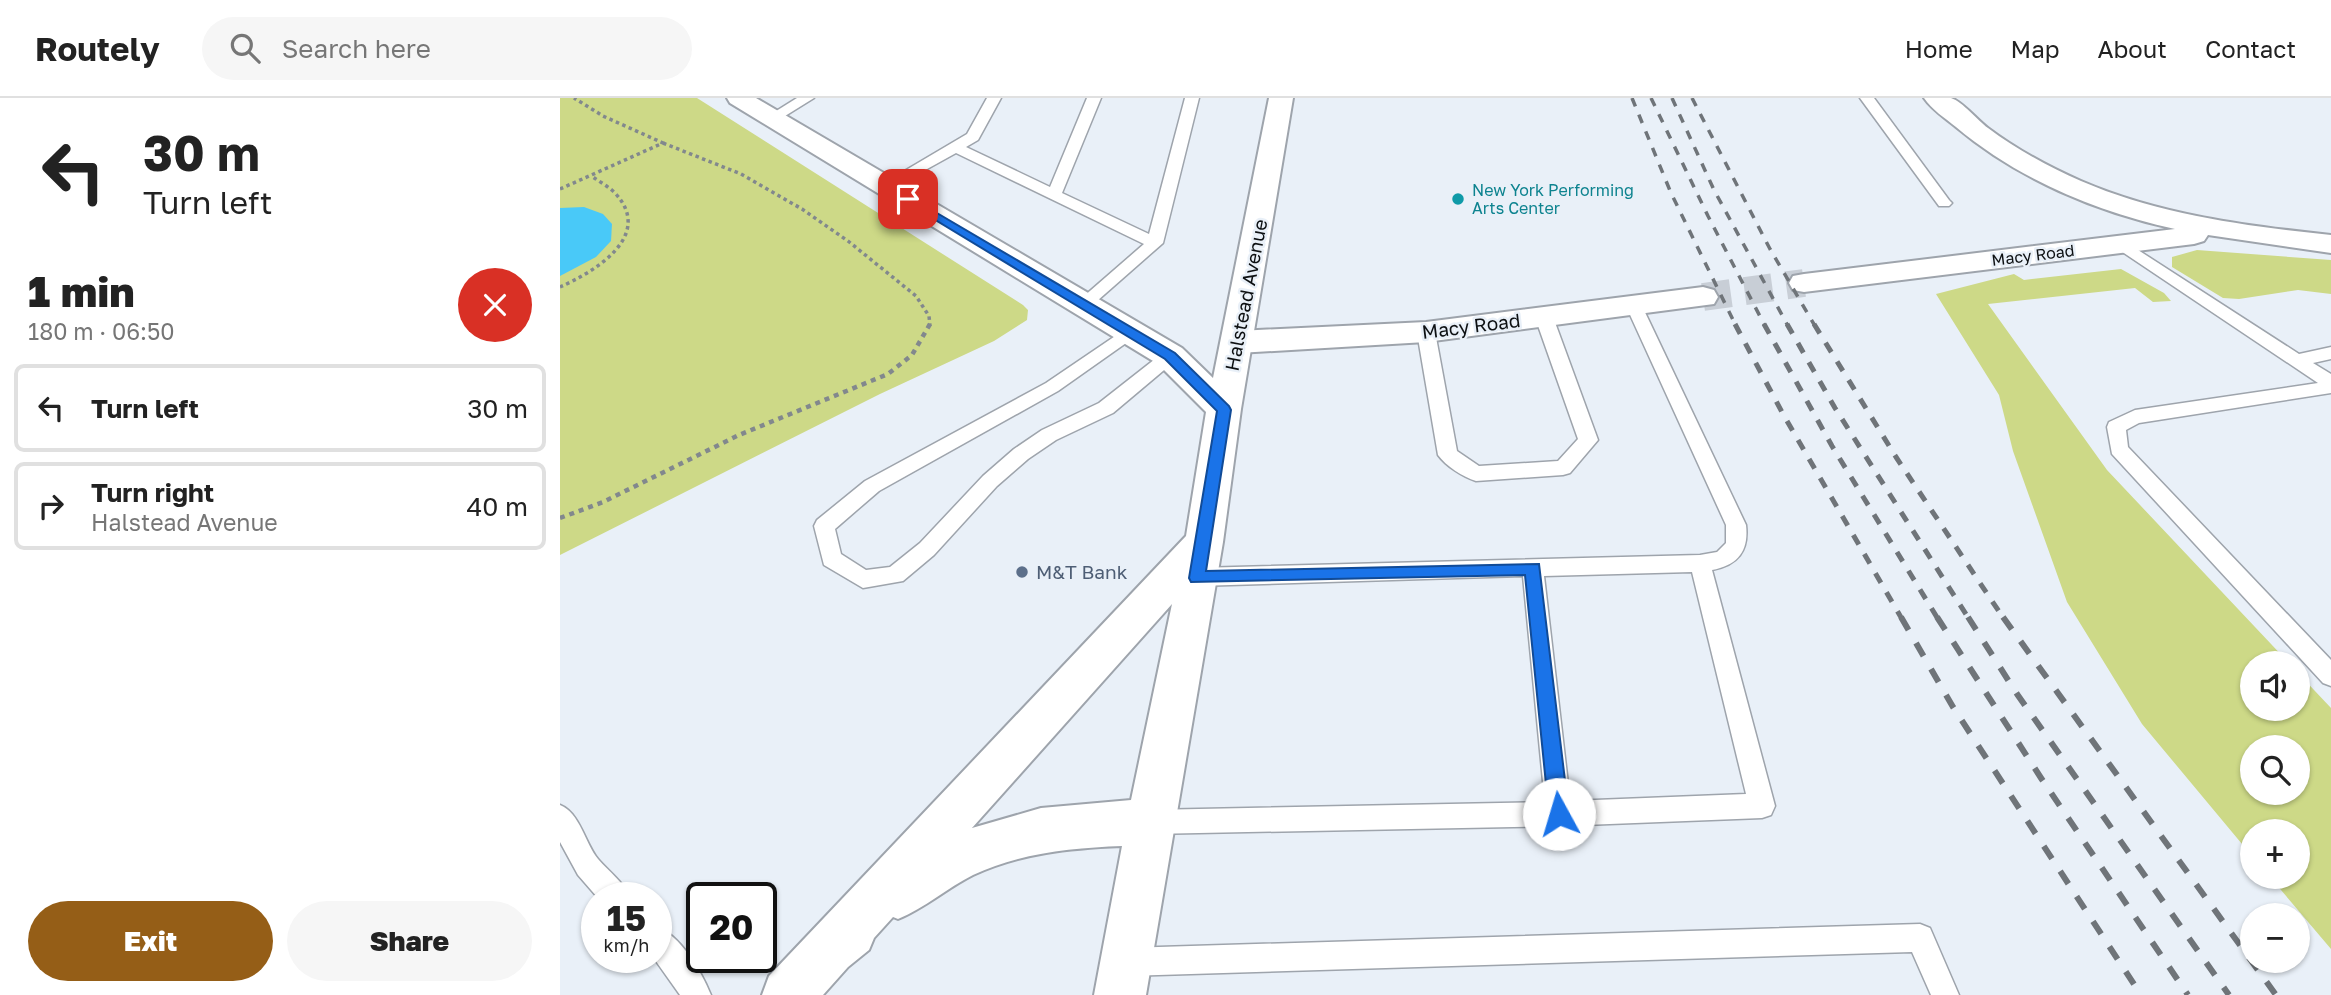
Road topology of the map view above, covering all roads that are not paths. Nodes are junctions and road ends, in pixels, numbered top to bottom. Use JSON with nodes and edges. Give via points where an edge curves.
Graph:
{"nodes":[{"id":1,"x":739,"y":98,"type":"edge"},
{"id":2,"x":807,"y":98,"type":"edge"},
{"id":3,"x":995,"y":98,"type":"edge"},
{"id":4,"x":1094,"y":98,"type":"edge"},
{"id":5,"x":1192,"y":98,"type":"edge"},
{"id":6,"x":1282,"y":98,"type":"edge"},
{"id":7,"x":1867,"y":98,"type":"edge"},
{"id":8,"x":1936,"y":98,"type":"edge"},
{"id":9,"x":772,"y":118,"type":"junction"},
{"id":10,"x":955,"y":147,"type":"junction"},
{"id":11,"x":886,"y":186,"type":"junction"},
{"id":12,"x":1054,"y":194,"type":"junction"},
{"id":13,"x":1944,"y":203,"type":"dead end"},
{"id":14,"x":2221,"y":232,"type":"junction"},
{"id":15,"x":1155,"y":243,"type":"junction"},
{"id":16,"x":2121,"y":244,"type":"junction"},
{"id":17,"x":2331,"y":244,"type":"edge"},
{"id":18,"x":1804,"y":283,"type":"tunnel mouth"},
{"id":19,"x":1703,"y":297,"type":"tunnel mouth"},
{"id":20,"x":1083,"y":304,"type":"junction"},
{"id":21,"x":1634,"y":306,"type":"junction"},
{"id":22,"x":1544,"y":317,"type":"junction"},
{"id":23,"x":1130,"y":332,"type":"junction"},
{"id":24,"x":1426,"y":332,"type":"junction"},
{"id":25,"x":1238,"y":342,"type":"junction"},
{"id":26,"x":2331,"y":353,"type":"edge"},
{"id":27,"x":1170,"y":356,"type":"junction"},
{"id":28,"x":2297,"y":360,"type":"junction"},
{"id":29,"x":2331,"y":385,"type":"edge"},
{"id":30,"x":1224,"y":410,"type":"junction"},
{"id":31,"x":1200,"y":559,"type":"junction"},
{"id":32,"x":1700,"y":563,"type":"junction"},
{"id":33,"x":1533,"y":569,"type":"junction"},
{"id":34,"x":2331,"y":676,"type":"edge"},
{"id":35,"x":1559,"y":814,"type":"junction"},
{"id":36,"x":560,"y":817,"type":"edge"},
{"id":37,"x":1150,"y":822,"type":"junction"},
{"id":38,"x":602,"y":882,"type":"edge"},
{"id":39,"x":830,"y":949,"type":"junction"},
{"id":40,"x":672,"y":958,"type":"edge"},
{"id":41,"x":1123,"y":979,"type":"edge"},
{"id":42,"x":697,"y":995,"type":"edge"},
{"id":43,"x":788,"y":995,"type":"edge"},
{"id":44,"x":1945,"y":995,"type":"edge"}],
"edges":[{"from":1,"to":9,"type":"street"},
{"from":2,"to":9,"type":"lane"},
{"from":3,"to":10,"type":"lane","via":[[973,137]]},
{"from":4,"to":12,"type":"lane"},
{"from":5,"to":15,"type":"lane"},
{"from":6,"to":25,"type":"street","name":"Halstead Avenue"},
{"from":7,"to":13,"type":"lane"},
{"from":8,"to":14,"type":"street","via":[[1997,147],[2065,186],[2116,206]]},
{"from":9,"to":11,"type":"street"},
{"from":10,"to":11,"type":"lane"},
{"from":10,"to":12,"type":"lane"},
{"from":11,"to":20,"type":"street"},
{"from":12,"to":15,"type":"lane"},
{"from":14,"to":16,"type":"street","name":"Macy Road"},
{"from":14,"to":17,"type":"street"},
{"from":15,"to":20,"type":"lane"},
{"from":16,"to":18,"type":"street","name":"Macy Road"},
{"from":16,"to":28,"type":"lane"},
{"from":19,"to":21,"type":"street","name":"Macy Road"},
{"from":20,"to":23,"type":"street"},
{"from":21,"to":22,"type":"street","name":"Macy Road"},
{"from":21,"to":32,"type":"lane","via":[[1736,525],[1738,540],[1732,554],[1718,562]]},
{"from":22,"to":24,"type":"street","name":"Macy Road"},
{"from":22,"to":24,"type":"lane","via":[[1588,440],[1563,468],[1476,474],[1448,456]]},
{"from":23,"to":27,"type":"street"},
{"from":23,"to":27,"type":"lane","via":[[1052,387],[872,486],[824,526],[831,559],[863,579],[895,575],[1021,454],[1106,408]]},
{"from":24,"to":25,"type":"street","name":"Macy Road"},
{"from":25,"to":30,"type":"street","name":"Halstead Avenue"},
{"from":26,"to":28,"type":"lane"},
{"from":27,"to":30,"type":"street"},
{"from":28,"to":29,"type":"lane"},
{"from":29,"to":34,"type":"lane","via":[[2135,417],[2116,427],[2119,449]]},
{"from":30,"to":31,"type":"street","name":"Halstead Avenue"},
{"from":31,"to":33,"type":"lane"},
{"from":31,"to":37,"type":"street","name":"Halstead Avenue"},
{"from":31,"to":39,"type":"street"},
{"from":32,"to":33,"type":"lane"},
{"from":32,"to":35,"type":"lane","via":[[1762,806]]},
{"from":33,"to":35,"type":"lane"},
{"from":35,"to":37,"type":"lane"},
{"from":36,"to":38,"type":"lane","via":[[587,866]]},
{"from":37,"to":39,"type":"street","via":[[1061,827],[964,854],[903,890]]},
{"from":37,"to":41,"type":"street","name":"Halstead Avenue"},
{"from":39,"to":43,"type":"street"},
{"from":40,"to":42,"type":"lane"},
{"from":41,"to":44,"type":"lane","via":[[1920,938]]}]}
